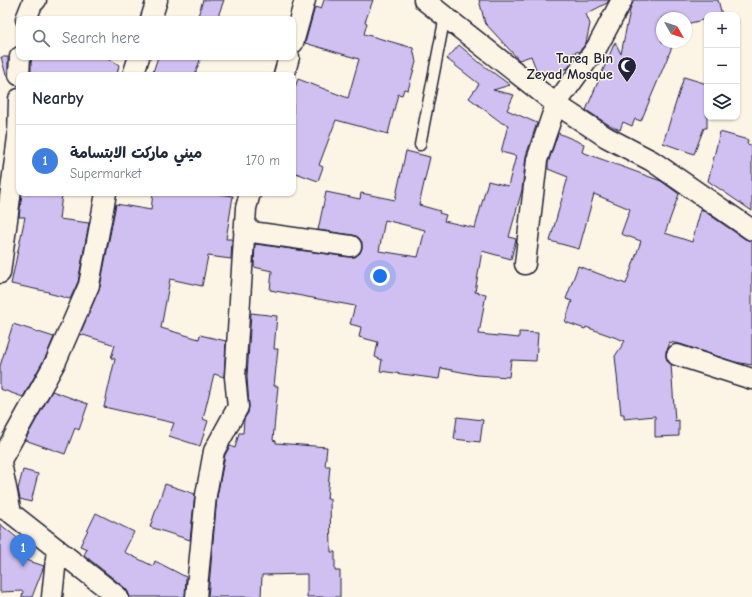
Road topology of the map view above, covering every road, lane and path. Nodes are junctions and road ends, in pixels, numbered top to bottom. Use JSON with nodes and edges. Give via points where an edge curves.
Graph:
{"nodes":[{"id":1,"x":36,"y":0,"type":"edge"},
{"id":2,"x":157,"y":0,"type":"edge"},
{"id":3,"x":306,"y":0,"type":"edge"},
{"id":4,"x":424,"y":0,"type":"edge"},
{"id":5,"x":622,"y":0,"type":"edge"},
{"id":6,"x":27,"y":16,"type":"edge"},
{"id":7,"x":152,"y":16,"type":"edge"},
{"id":8,"x":445,"y":16,"type":"junction"},
{"id":9,"x":296,"y":33,"type":"edge"},
{"id":10,"x":20,"y":60,"type":"edge"},
{"id":11,"x":138,"y":60,"type":"edge"},
{"id":12,"x":288,"y":60,"type":"edge"},
{"id":13,"x":19,"y":72,"type":"edge"},
{"id":14,"x":134,"y":72,"type":"edge"},
{"id":15,"x":285,"y":72,"type":"edge"},
{"id":16,"x":556,"y":104,"type":"junction"},
{"id":17,"x":420,"y":145,"type":"dead end"},
{"id":18,"x":16,"y":148,"type":"edge"},
{"id":19,"x":105,"y":196,"type":"edge"},
{"id":20,"x":249,"y":196,"type":"edge"},
{"id":21,"x":4,"y":215,"type":"edge"},
{"id":22,"x":752,"y":230,"type":"edge"},
{"id":23,"x":244,"y":231,"type":"junction"},
{"id":24,"x":352,"y":246,"type":"dead end"},
{"id":25,"x":525,"y":264,"type":"dead end"},
{"id":26,"x":0,"y":273,"type":"edge"},
{"id":27,"x":677,"y":355,"type":"dead end"},
{"id":28,"x":752,"y":379,"type":"edge"},
{"id":29,"x":1,"y":459,"type":"edge"},
{"id":30,"x":5,"y":510,"type":"edge"},
{"id":31,"x":57,"y":549,"type":"junction"},
{"id":32,"x":52,"y":597,"type":"edge"},
{"id":33,"x":118,"y":597,"type":"edge"},
{"id":34,"x":196,"y":597,"type":"edge"}],
"edges":[{"from":1,"to":6,"type":"street"},
{"from":2,"to":7,"type":"street"},
{"from":3,"to":9,"type":"street"},
{"from":4,"to":8,"type":"street"},
{"from":5,"to":16,"type":"street","via":[[596,47]]},
{"from":8,"to":16,"type":"street"},
{"from":8,"to":17,"type":"lane"},
{"from":10,"to":13,"type":"street"},
{"from":11,"to":14,"type":"street"},
{"from":12,"to":15,"type":"street"},
{"from":16,"to":22,"type":"street","via":[[606,137],[652,161]]},
{"from":16,"to":25,"type":"street","via":[[537,160]]},
{"from":18,"to":21,"type":"street"},
{"from":19,"to":29,"type":"street","via":[[89,285],[56,361]]},
{"from":20,"to":23,"type":"street"},
{"from":21,"to":26,"type":"street"},
{"from":23,"to":24,"type":"street"},
{"from":23,"to":34,"type":"street","via":[[235,377],[238,408],[214,451],[206,495]]},
{"from":27,"to":28,"type":"street"},
{"from":29,"to":30,"type":"street"},
{"from":30,"to":31,"type":"street"},
{"from":31,"to":32,"type":"street"},
{"from":31,"to":33,"type":"street"}]}
